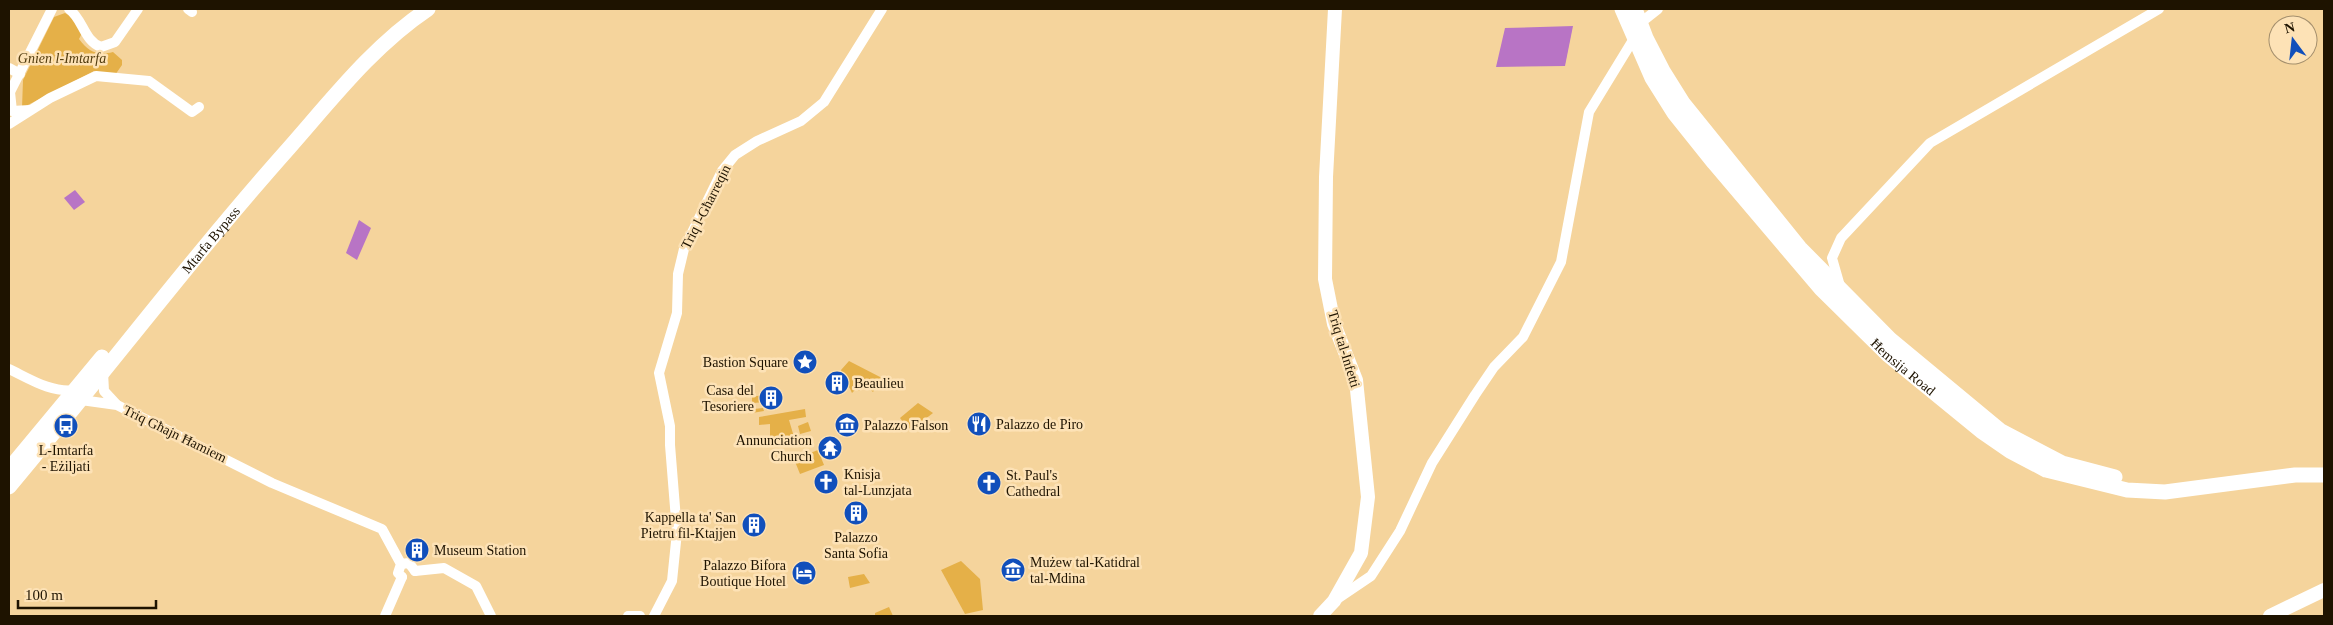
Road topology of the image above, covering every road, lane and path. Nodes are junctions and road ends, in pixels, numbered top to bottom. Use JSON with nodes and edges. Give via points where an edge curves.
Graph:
{"nodes":[{"id":1,"x":52,"y":9,"type":"edge"},
{"id":2,"x":69,"y":9,"type":"edge"},
{"id":3,"x":138,"y":9,"type":"edge"},
{"id":4,"x":414,"y":9,"type":"edge"},
{"id":5,"x":428,"y":9,"type":"edge"},
{"id":6,"x":882,"y":9,"type":"edge"},
{"id":7,"x":1335,"y":9,"type":"edge"},
{"id":8,"x":1622,"y":9,"type":"edge"},
{"id":9,"x":1635,"y":9,"type":"edge"},
{"id":10,"x":1658,"y":9,"type":"edge"},
{"id":11,"x":2159,"y":9,"type":"edge"},
{"id":12,"x":1639,"y":24,"type":"junction"},
{"id":13,"x":1633,"y":40,"type":"junction"},
{"id":14,"x":9,"y":68,"type":"edge"},
{"id":15,"x":20,"y":74,"type":"junction"},
{"id":16,"x":9,"y":93,"type":"edge"},
{"id":17,"x":199,"y":107,"type":"dead end"},
{"id":18,"x":30,"y":110,"type":"junction"},
{"id":19,"x":10,"y":122,"type":"edge"},
{"id":20,"x":1843,"y":293,"type":"junction"},
{"id":21,"x":9,"y":369,"type":"edge"},
{"id":22,"x":103,"y":372,"type":"junction"},
{"id":23,"x":78,"y":395,"type":"junction"},
{"id":24,"x":116,"y":405,"type":"junction"},
{"id":25,"x":2324,"y":465,"type":"edge"},
{"id":26,"x":9,"y":469,"type":"edge"},
{"id":27,"x":2324,"y":475,"type":"edge"},
{"id":28,"x":9,"y":487,"type":"edge"},
{"id":29,"x":401,"y":564,"type":"junction"},
{"id":30,"x":415,"y":571,"type":"junction"},
{"id":31,"x":402,"y":577,"type":"junction"},
{"id":32,"x":2324,"y":590,"type":"edge"},
{"id":33,"x":1334,"y":601,"type":"junction"},
{"id":34,"x":385,"y":616,"type":"edge"},
{"id":35,"x":491,"y":616,"type":"edge"},
{"id":36,"x":628,"y":616,"type":"edge"},
{"id":37,"x":640,"y":616,"type":"edge"},
{"id":38,"x":654,"y":616,"type":"edge"},
{"id":39,"x":1320,"y":616,"type":"edge"},
{"id":40,"x":2270,"y":616,"type":"edge"}],
"edges":[{"from":1,"to":15,"type":"street"},
{"from":2,"to":3,"type":"street","via":[[76,14],[92,42],[101,47],[115,42]]},
{"from":4,"to":23,"type":"highway","name":"Mtarfa Bypass","via":[[362,52],[250,178]]},
{"from":5,"to":22,"type":"highway","name":"Mtarfa Bypass","via":[[367,59],[257,184]]},
{"from":6,"to":38,"type":"street","name":"Triq l-Għarreqin","via":[[824,102],[801,121],[735,155],[722,171],[684,249],[678,274],[677,313],[659,374],[670,426],[677,532],[672,581]]},
{"from":7,"to":33,"type":"main road","name":"Triq tal-Infetti","via":[[1326,177],[1325,279],[1334,324],[1356,380],[1368,497],[1361,553]]},
{"from":8,"to":13,"type":"highway","name":"Ħemsija Road"},
{"from":9,"to":12,"type":"highway","name":"Ħemsija Road"},
{"from":10,"to":12,"type":"street"},
{"from":11,"to":20,"type":"street","via":[[1930,143],[1841,238],[1832,258]]},
{"from":12,"to":20,"type":"highway","name":"Ħemsija Road","via":[[1683,103],[1800,248]]},
{"from":13,"to":27,"type":"highway","name":"Ħemsija Road","via":[[1674,113],[1821,289],[1888,355],[2010,451],[2046,470],[2127,490],[2165,492],[2295,475]]},
{"from":13,"to":33,"type":"street","via":[[1589,112],[1562,262],[1524,338],[1494,367],[1475,395],[1432,463],[1400,531],[1371,576]]},
{"from":14,"to":15,"type":"street"},
{"from":15,"to":16,"type":"street"},
{"from":16,"to":18,"type":"street","via":[[12,111]]},
{"from":17,"to":18,"type":"street","via":[[192,112],[149,81],[96,76]]},
{"from":18,"to":19,"type":"street"},
{"from":20,"to":25,"type":"highway","name":"Ħemsija Road","via":[[1890,339],[2001,431],[2062,464],[2134,482],[2179,483]]},
{"from":21,"to":23,"type":"street","name":"Triq Għajn Ħamiem","via":[[47,388]]},
{"from":22,"to":23,"type":"highway","name":"Mtarfa Bypass"},
{"from":22,"to":24,"type":"street","name":"Triq Għajn Ħamiem","via":[[104,391]]},
{"from":23,"to":24,"type":"street","name":"Triq Għajn Ħamiem"},
{"from":23,"to":26,"type":"highway","name":"Mtarfa Bypass"},
{"from":23,"to":28,"type":"highway","name":"Mtarfa Bypass"},
{"from":24,"to":29,"type":"street","name":"Triq Għajn Ħamiem","via":[[272,483],[382,529]]},
{"from":29,"to":30,"type":"street","via":[[409,563]]},
{"from":29,"to":31,"type":"street","via":[[398,572]]},
{"from":30,"to":31,"type":"street","via":[[410,577]]},
{"from":30,"to":35,"type":"street","via":[[444,568],[476,586]]},
{"from":31,"to":34,"type":"street"},
{"from":32,"to":40,"type":"main road"},
{"from":33,"to":39,"type":"main road","name":"Triq tal-Infetti"},
{"from":36,"to":37,"type":"street"}]}
